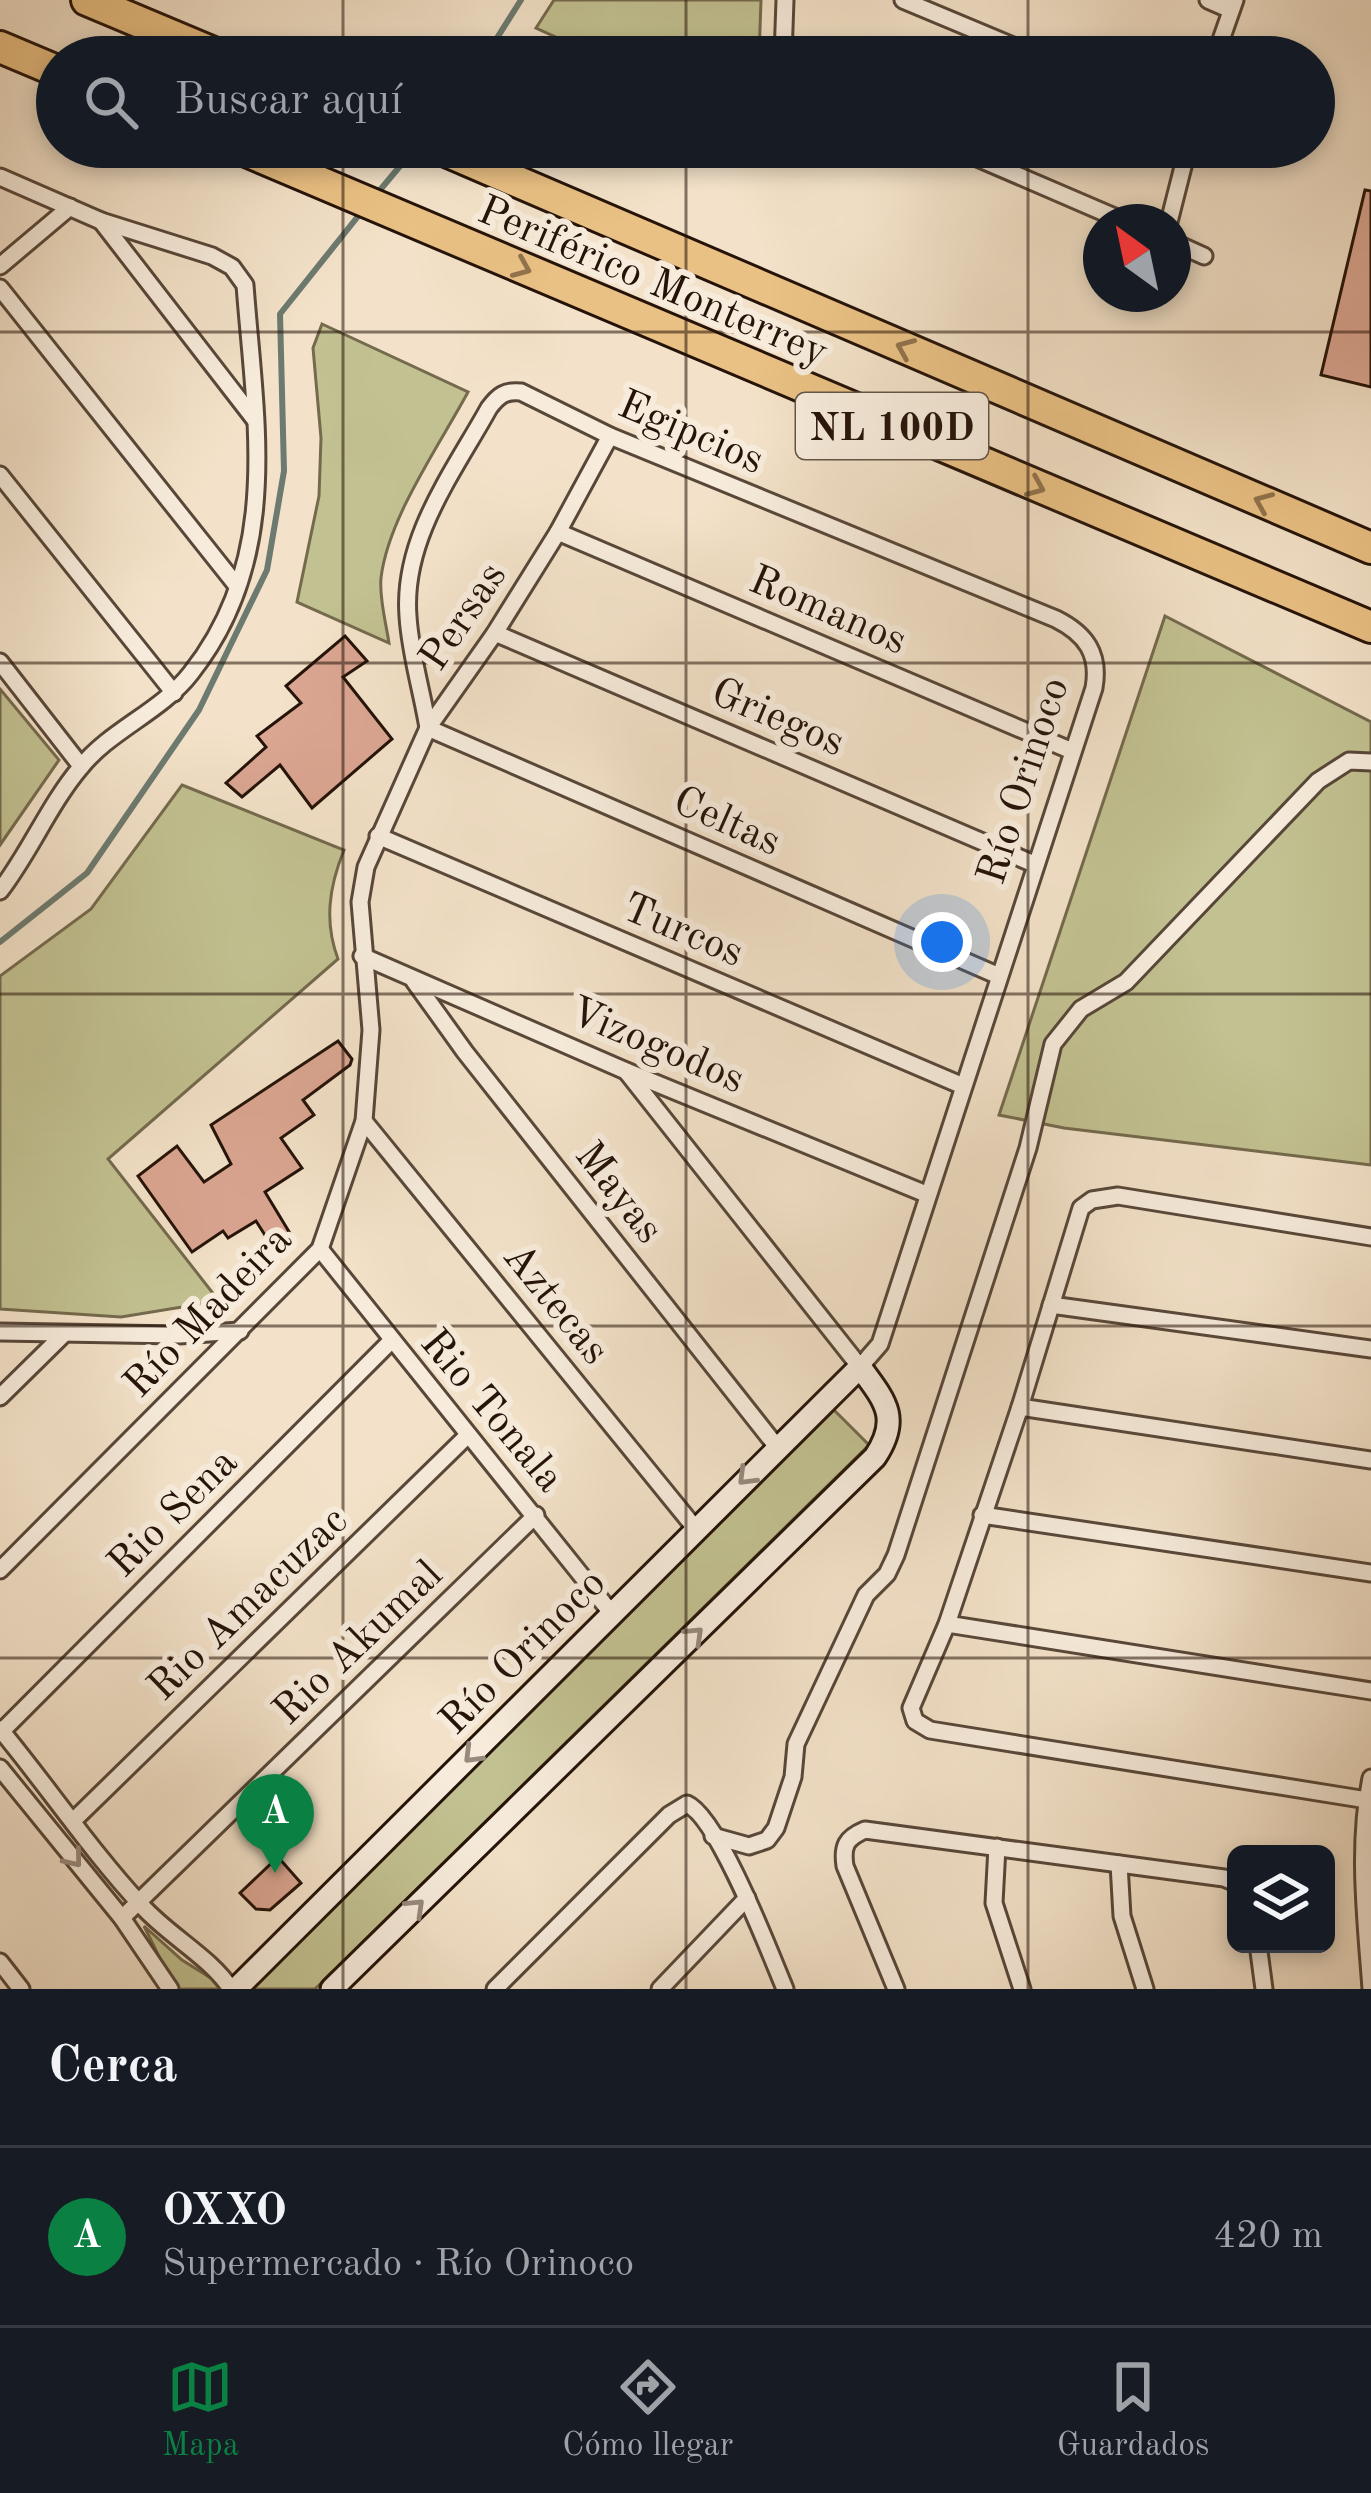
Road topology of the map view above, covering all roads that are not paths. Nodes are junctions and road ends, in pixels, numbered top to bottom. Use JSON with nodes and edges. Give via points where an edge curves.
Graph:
{"nodes":[{"id":1,"x":87,"y":0,"type":"edge"},
{"id":2,"x":785,"y":0,"type":"edge"},
{"id":3,"x":903,"y":0,"type":"edge"},
{"id":4,"x":1208,"y":0,"type":"edge"},
{"id":5,"x":1233,"y":5,"type":"edge"},
{"id":6,"x":173,"y":36,"type":"edge"},
{"id":7,"x":784,"y":36,"type":"edge"},
{"id":8,"x":989,"y":36,"type":"edge"},
{"id":9,"x":1223,"y":36,"type":"edge"},
{"id":10,"x":0,"y":47,"type":"edge"},
{"id":11,"x":36,"y":62,"type":"edge"},
{"id":12,"x":287,"y":168,"type":"edge"},
{"id":13,"x":486,"y":168,"type":"edge"},
{"id":14,"x":1001,"y":168,"type":"edge"},
{"id":15,"x":1182,"y":168,"type":"edge"},
{"id":16,"x":0,"y":176,"type":"edge"},
{"id":17,"x":1084,"y":204,"type":"edge"},
{"id":18,"x":1173,"y":204,"type":"edge"},
{"id":19,"x":70,"y":207,"type":"junction"},
{"id":20,"x":101,"y":221,"type":"junction"},
{"id":21,"x":1191,"y":250,"type":"edge"},
{"id":22,"x":1204,"y":256,"type":"dead end"},
{"id":23,"x":0,"y":266,"type":"edge"},
{"id":24,"x":0,"y":288,"type":"edge"},
{"id":25,"x":257,"y":422,"type":"junction"},
{"id":26,"x":610,"y":436,"type":"junction"},
{"id":27,"x":0,"y":475,"type":"edge"},
{"id":28,"x":558,"y":532,"type":"junction"},
{"id":29,"x":1371,"y":548,"type":"edge"},
{"id":30,"x":237,"y":586,"type":"junction"},
{"id":31,"x":1371,"y":627,"type":"edge"},
{"id":32,"x":1073,"y":628,"type":"joint"},
{"id":33,"x":495,"y":633,"type":"junction"},
{"id":34,"x":0,"y":662,"type":"edge"},
{"id":35,"x":174,"y":693,"type":"junction"},
{"id":36,"x":428,"y":728,"type":"junction"},
{"id":37,"x":1072,"y":751,"type":"junction"},
{"id":38,"x":1371,"y":762,"type":"edge"},
{"id":39,"x":81,"y":766,"type":"junction"},
{"id":40,"x":378,"y":836,"type":"junction"},
{"id":41,"x":1034,"y":864,"type":"junction"},
{"id":42,"x":0,"y":891,"type":"edge"},
{"id":43,"x":362,"y":956,"type":"junction"},
{"id":44,"x":999,"y":976,"type":"junction"},
{"id":45,"x":412,"y":978,"type":"junction"},
{"id":46,"x":626,"y":1070,"type":"junction"},
{"id":47,"x":963,"y":1087,"type":"junction"},
{"id":48,"x":364,"y":1121,"type":"junction"},
{"id":49,"x":926,"y":1194,"type":"junction"},
{"id":50,"x":1371,"y":1237,"type":"edge"},
{"id":51,"x":320,"y":1249,"type":"junction"},
{"id":52,"x":1051,"y":1305,"type":"junction"},
{"id":53,"x":240,"y":1331,"type":"junction"},
{"id":54,"x":0,"y":1332,"type":"edge"},
{"id":55,"x":64,"y":1334,"type":"junction"},
{"id":56,"x":391,"y":1341,"type":"junction"},
{"id":57,"x":1371,"y":1349,"type":"edge"},
{"id":58,"x":860,"y":1367,"type":"junction"},
{"id":59,"x":0,"y":1397,"type":"edge"},
{"id":60,"x":1020,"y":1407,"type":"junction"},
{"id":61,"x":468,"y":1436,"type":"junction"},
{"id":62,"x":777,"y":1447,"type":"junction"},
{"id":63,"x":1371,"y":1460,"type":"edge"},
{"id":64,"x":536,"y":1515,"type":"junction"},
{"id":65,"x":982,"y":1515,"type":"junction"},
{"id":66,"x":695,"y":1528,"type":"junction"},
{"id":67,"x":0,"y":1570,"type":"edge"},
{"id":68,"x":1371,"y":1573,"type":"edge"},
{"id":69,"x":613,"y":1615,"type":"junction"},
{"id":70,"x":947,"y":1624,"type":"junction"},
{"id":71,"x":1371,"y":1691,"type":"edge"},
{"id":72,"x":1,"y":1731,"type":"edge"},
{"id":73,"x":0,"y":1768,"type":"edge"},
{"id":74,"x":1371,"y":1778,"type":"edge"},
{"id":75,"x":1366,"y":1799,"type":"junction"},
{"id":76,"x":74,"y":1820,"type":"junction"},
{"id":77,"x":713,"y":1836,"type":"junction"},
{"id":78,"x":997,"y":1847,"type":"junction"},
{"id":79,"x":1119,"y":1864,"type":"junction"},
{"id":80,"x":1227,"y":1879,"type":"edge"},
{"id":81,"x":747,"y":1898,"type":"junction"},
{"id":82,"x":139,"y":1904,"type":"junction"},
{"id":83,"x":1368,"y":1905,"type":"edge"},
{"id":84,"x":122,"y":1918,"type":"junction"},
{"id":85,"x":1259,"y":1953,"type":"edge"},
{"id":86,"x":0,"y":1962,"type":"edge"},
{"id":87,"x":21,"y":1989,"type":"edge"},
{"id":88,"x":170,"y":1989,"type":"edge"},
{"id":89,"x":234,"y":1989,"type":"edge"},
{"id":90,"x":332,"y":1989,"type":"edge"},
{"id":91,"x":495,"y":1989,"type":"edge"},
{"id":92,"x":660,"y":1989,"type":"edge"},
{"id":93,"x":784,"y":1989,"type":"edge"},
{"id":94,"x":896,"y":1989,"type":"edge"},
{"id":95,"x":1022,"y":1989,"type":"edge"},
{"id":96,"x":1145,"y":1989,"type":"edge"},
{"id":97,"x":1264,"y":1989,"type":"edge"},
{"id":98,"x":1371,"y":1989,"type":"edge"}],
"edges":[{"from":1,"to":6,"type":"highway"},
{"from":2,"to":7,"type":"street"},
{"from":3,"to":8,"type":"street"},
{"from":4,"to":5,"type":"street"},
{"from":5,"to":9,"type":"street"},
{"from":10,"to":11,"type":"highway"},
{"from":12,"to":31,"type":"highway","name":"Periférico Monterrey","number":"NL 100D","one_way":true},
{"from":29,"to":13,"type":"highway","name":"Periférico Monterrey","number":"NL 100D","one_way":true},
{"from":14,"to":17,"type":"street"},
{"from":15,"to":18,"type":"street"},
{"from":16,"to":19,"type":"street"},
{"from":19,"to":20,"type":"street"},
{"from":19,"to":23,"type":"street"},
{"from":20,"to":25,"type":"street"},
{"from":20,"to":25,"type":"street","via":[[223,260],[245,285]]},
{"from":21,"to":22,"type":"street"},
{"from":24,"to":30,"type":"street"},
{"from":25,"to":30,"type":"street","via":[[257,512]]},
{"from":26,"to":28,"type":"street","name":"Persas"},
{"from":26,"to":32,"type":"street","name":"Egipcios"},
{"from":26,"to":36,"type":"street","name":"Egipcios","via":[[521,392],[504,393],[489,409],[423,527],[408,580]]},
{"from":27,"to":35,"type":"street"},
{"from":28,"to":33,"type":"street","name":"Persas"},
{"from":28,"to":37,"type":"street","name":"Romanos"},
{"from":30,"to":35,"type":"street","via":[[205,653]]},
{"from":32,"to":37,"type":"street","name":"Río Orinoco","via":[[1097,670]]},
{"from":33,"to":36,"type":"street","name":"Persas"},
{"from":33,"to":41,"type":"street","name":"Griegos"},
{"from":34,"to":39,"type":"street"},
{"from":35,"to":39,"type":"street"},
{"from":36,"to":40,"type":"street","name":"Persas"},
{"from":36,"to":44,"type":"street","name":"Celtas"},
{"from":37,"to":41,"type":"street","name":"Río Orinoco"},
{"from":38,"to":77,"type":"street","via":[[1349,761],[1318,781],[1126,982],[1081,1009],[1053,1044],[1028,1148],[896,1556],[866,1595],[796,1744],[776,1828],[749,1846]]},
{"from":39,"to":42,"type":"street"},
{"from":40,"to":43,"type":"street","name":"Río Madeira","via":[[360,902]]},
{"from":40,"to":47,"type":"street","name":"Turcos"},
{"from":41,"to":44,"type":"street","name":"Río Orinoco"},
{"from":43,"to":45,"type":"street","name":"Vizogodos"},
{"from":43,"to":48,"type":"street","name":"Río Madeira","via":[[370,1030]]},
{"from":44,"to":47,"type":"street","name":"Río Orinoco"},
{"from":45,"to":46,"type":"street","name":"Vizogodos"},
{"from":45,"to":62,"type":"street","name":"Mayas"},
{"from":46,"to":49,"type":"street","name":"Vizogodos"},
{"from":46,"to":58,"type":"street"},
{"from":47,"to":49,"type":"street","name":"Río Orinoco"},
{"from":48,"to":51,"type":"street","name":"Río Madeira"},
{"from":48,"to":66,"type":"street","name":"Aztecas"},
{"from":49,"to":58,"type":"street","name":"Río Orinoco","via":[[880,1344]]},
{"from":50,"to":52,"type":"street","via":[[1118,1196],[1092,1200],[1076,1218]]},
{"from":51,"to":53,"type":"street","name":"Río Madeira"},
{"from":51,"to":56,"type":"street","name":"Rio Tonala"},
{"from":52,"to":57,"type":"street"},
{"from":52,"to":60,"type":"street"},
{"from":53,"to":55,"type":"street"},
{"from":53,"to":67,"type":"street","name":"Río Madeira"},
{"from":54,"to":55,"type":"street"},
{"from":55,"to":59,"type":"street"},
{"from":56,"to":61,"type":"street","name":"Rio Tonala"},
{"from":56,"to":72,"type":"street","name":"Rio Sena"},
{"from":58,"to":62,"type":"street","name":"Río Orinoco"},
{"from":90,"to":58,"type":"street","one_way":true,"via":[[875,1457],[891,1424]]},
{"from":60,"to":63,"type":"street"},
{"from":60,"to":65,"type":"street"},
{"from":61,"to":64,"type":"street","name":"Rio Tonala"},
{"from":61,"to":76,"type":"street","name":"Rio Amacuzac"},
{"from":62,"to":66,"type":"street","name":"Río Orinoco","one_way":true},
{"from":64,"to":69,"type":"street","name":"Rio Tonala"},
{"from":64,"to":82,"type":"street","name":"Rio Akumal"},
{"from":65,"to":68,"type":"street"},
{"from":65,"to":70,"type":"street"},
{"from":66,"to":69,"type":"street","name":"Río Orinoco"},
{"from":69,"to":89,"type":"street","name":"Río Orinoco","one_way":true},
{"from":70,"to":71,"type":"street"},
{"from":70,"to":75,"type":"street","via":[[911,1708],[920,1727]]},
{"from":72,"to":76,"type":"street"},
{"from":73,"to":84,"type":"street","one_way":true},
{"from":74,"to":75,"type":"street"},
{"from":75,"to":83,"type":"street"},
{"from":76,"to":82,"type":"street"},
{"from":77,"to":81,"type":"street"},
{"from":77,"to":91,"type":"street","via":[[695,1807],[680,1806]]},
{"from":78,"to":79,"type":"street"},
{"from":78,"to":94,"type":"street","via":[[865,1829],[850,1836],[845,1866]]},
{"from":78,"to":95,"type":"street","via":[[994,1903]]},
{"from":79,"to":80,"type":"street"},
{"from":79,"to":96,"type":"street","via":[[1122,1916]]},
{"from":81,"to":92,"type":"street"},
{"from":81,"to":93,"type":"street"},
{"from":82,"to":84,"type":"street","name":"Rio Akumal"},
{"from":82,"to":89,"type":"street"},
{"from":83,"to":98,"type":"street"},
{"from":84,"to":88,"type":"street"},
{"from":85,"to":97,"type":"street"},
{"from":86,"to":87,"type":"street"}]}
